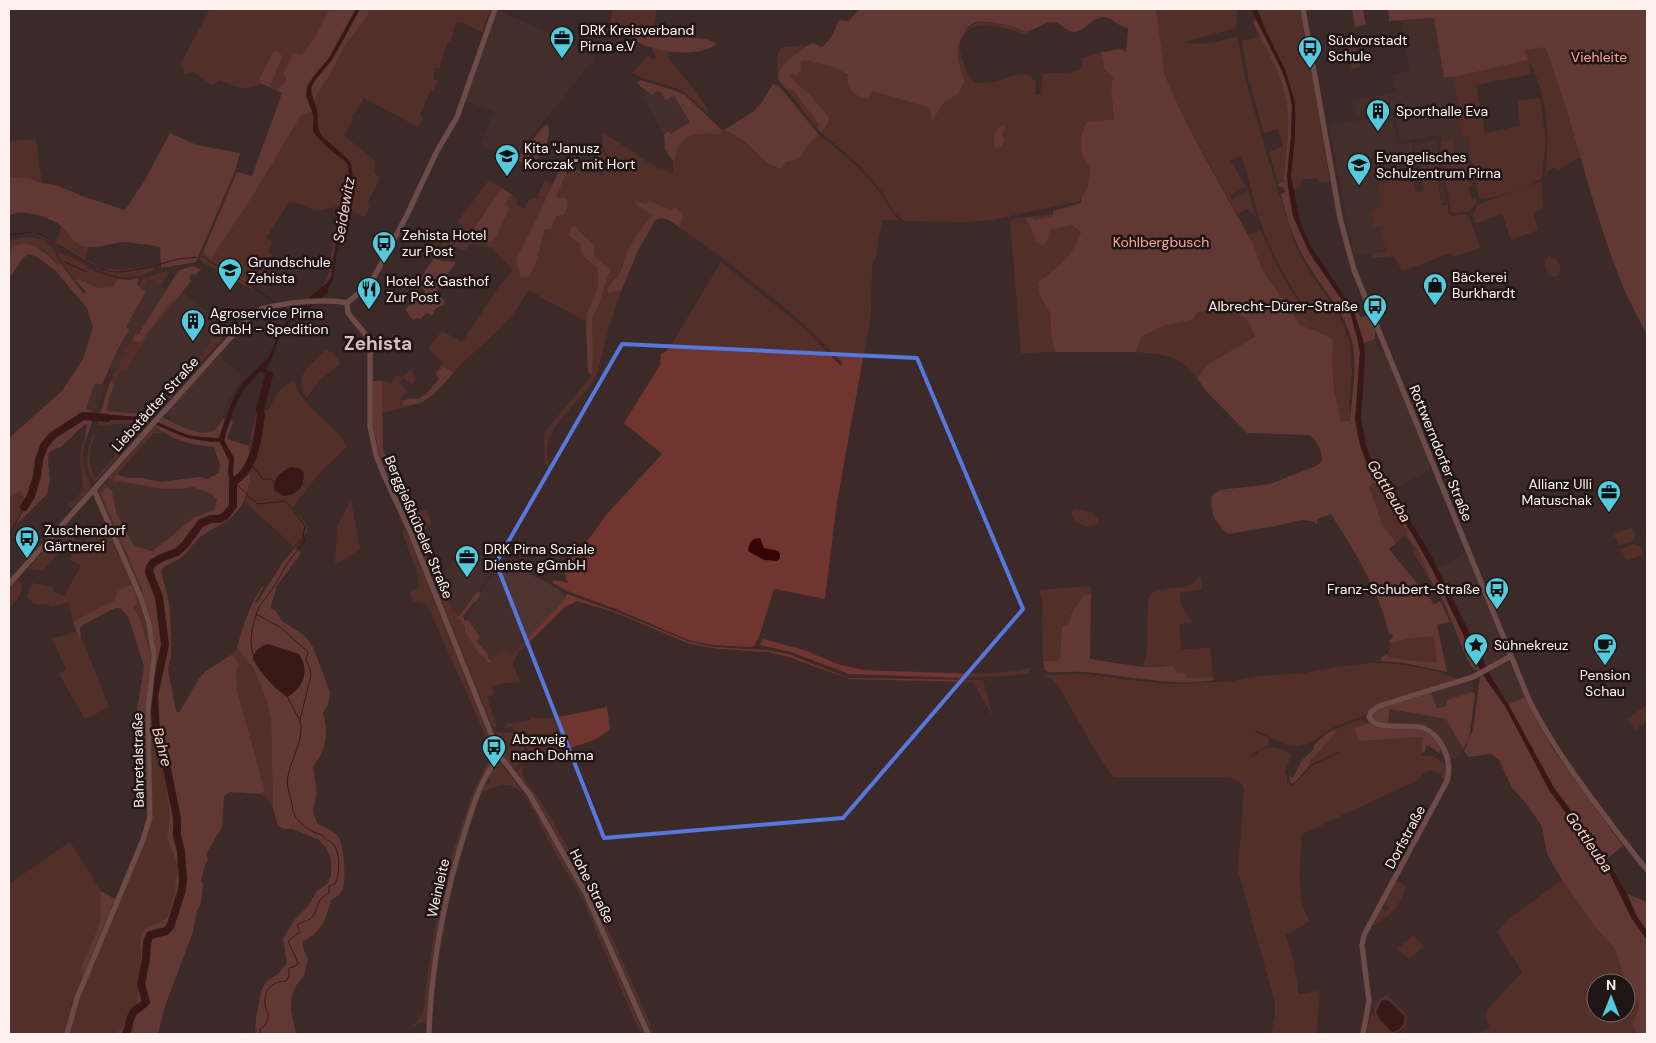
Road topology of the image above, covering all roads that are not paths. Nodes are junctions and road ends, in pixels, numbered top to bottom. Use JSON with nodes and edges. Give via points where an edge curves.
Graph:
{"nodes":[{"id":1,"x":496,"y":9,"type":"edge"},
{"id":2,"x":1303,"y":9,"type":"edge"},
{"id":3,"x":346,"y":303,"type":"junction"},
{"id":4,"x":94,"y":490,"type":"junction"},
{"id":5,"x":9,"y":584,"type":"edge"},
{"id":6,"x":1512,"y":656,"type":"junction"},
{"id":7,"x":500,"y":756,"type":"junction"},
{"id":8,"x":1647,"y":870,"type":"edge"},
{"id":9,"x":67,"y":1034,"type":"edge"},
{"id":10,"x":429,"y":1034,"type":"edge"},
{"id":11,"x":648,"y":1034,"type":"edge"},
{"id":12,"x":1364,"y":1034,"type":"edge"}],
"edges":[{"from":1,"to":3,"type":"main road","via":[[459,111],[407,216],[374,277]]},
{"from":2,"to":6,"type":"main road","name":"Rottwerndorfer Straße","via":[[1348,254]]},
{"from":3,"to":4,"type":"main road","name":"Liebstädter Straße","via":[[329,300],[301,303],[252,314]]},
{"from":3,"to":7,"type":"main road","name":"Berggießhübeler Straße","via":[[348,313],[366,335],[370,347],[370,426],[376,454]]},
{"from":4,"to":5,"type":"main road","name":"Liebstädter Straße"},
{"from":4,"to":9,"type":"main road","name":"Bahretalstraße","via":[[149,623],[154,656],[148,710],[150,817],[77,998]]},
{"from":6,"to":8,"type":"main road","name":"Rottwerndorfer Straße","via":[[1529,700],[1555,748]]},
{"from":6,"to":12,"type":"main road","name":"Dorfstraße","via":[[1477,675],[1379,706],[1369,717],[1378,725],[1414,726],[1438,738],[1449,763],[1449,771],[1447,781],[1364,936],[1362,946],[1369,1008]]},
{"from":7,"to":10,"type":"main road","name":"Weinleite","via":[[480,790],[454,865],[432,978]]},
{"from":7,"to":11,"type":"main road","name":"Hohe Straße","via":[[530,795],[586,894]]}]}
